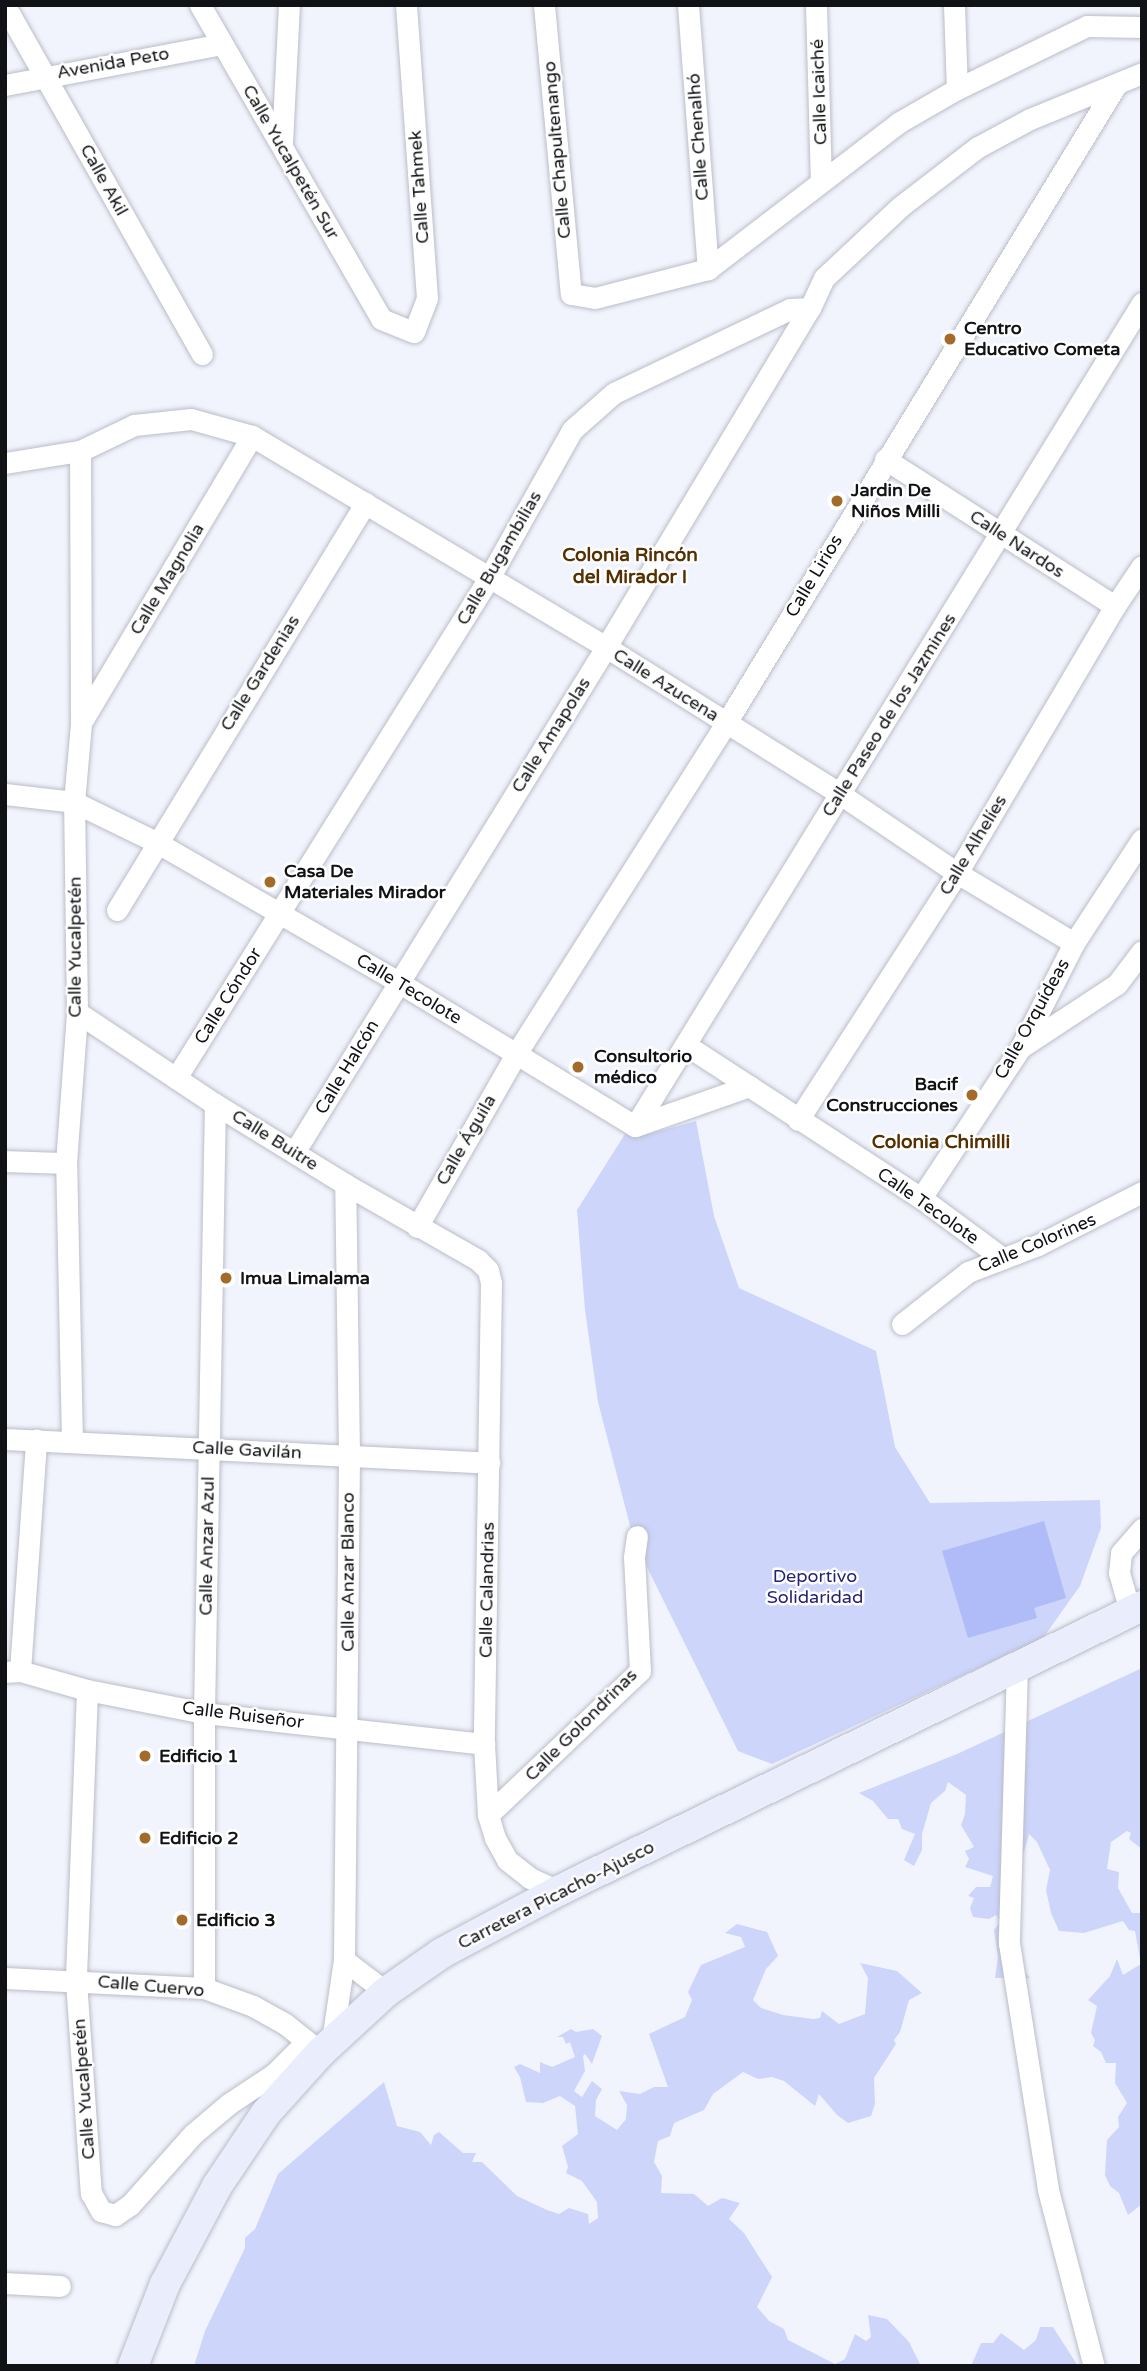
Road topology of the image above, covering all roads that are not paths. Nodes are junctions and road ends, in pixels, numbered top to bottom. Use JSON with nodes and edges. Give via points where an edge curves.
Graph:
{"nodes":[{"id":1,"x":200,"y":5,"type":"edge"},
{"id":2,"x":289,"y":5,"type":"edge"},
{"id":3,"x":406,"y":5,"type":"edge"},
{"id":4,"x":544,"y":5,"type":"edge"},
{"id":5,"x":688,"y":5,"type":"edge"},
{"id":6,"x":816,"y":5,"type":"edge"},
{"id":7,"x":954,"y":5,"type":"edge"},
{"id":8,"x":5,"y":6,"type":"edge"},
{"id":9,"x":1087,"y":16,"type":"edge"},
{"id":10,"x":1142,"y":27,"type":"edge"},
{"id":11,"x":222,"y":44,"type":"junction"},
{"id":12,"x":1142,"y":73,"type":"edge"},
{"id":13,"x":46,"y":76,"type":"junction"},
{"id":14,"x":5,"y":85,"type":"edge"},
{"id":15,"x":1116,"y":85,"type":"junction"},
{"id":16,"x":957,"y":89,"type":"junction"},
{"id":17,"x":282,"y":143,"type":"junction"},
{"id":18,"x":821,"y":179,"type":"junction"},
{"id":19,"x":708,"y":269,"type":"junction"},
{"id":20,"x":1142,"y":303,"type":"edge"},
{"id":21,"x":810,"y":308,"type":"junction"},
{"id":22,"x":381,"y":319,"type":"joint"},
{"id":23,"x":202,"y":354,"type":"dead end"},
{"id":24,"x":252,"y":436,"type":"junction"},
{"id":25,"x":80,"y":451,"type":"junction"},
{"id":26,"x":885,"y":459,"type":"junction"},
{"id":27,"x":5,"y":463,"type":"edge"},
{"id":28,"x":365,"y":503,"type":"junction"},
{"id":29,"x":1001,"y":534,"type":"junction"},
{"id":30,"x":1142,"y":566,"type":"edge"},
{"id":31,"x":489,"y":578,"type":"junction"},
{"id":32,"x":1115,"y":606,"type":"junction"},
{"id":33,"x":606,"y":647,"type":"junction"},
{"id":34,"x":81,"y":723,"type":"junction"},
{"id":35,"x":726,"y":723,"type":"junction"},
{"id":36,"x":5,"y":794,"type":"edge"},
{"id":37,"x":840,"y":794,"type":"junction"},
{"id":38,"x":74,"y":802,"type":"junction"},
{"id":39,"x":1142,"y":839,"type":"edge"},
{"id":40,"x":156,"y":842,"type":"junction"},
{"id":41,"x":957,"y":873,"type":"junction"},
{"id":42,"x":117,"y":910,"type":"dead end"},
{"id":43,"x":280,"y":913,"type":"junction"},
{"id":44,"x":1074,"y":943,"type":"junction"},
{"id":45,"x":1142,"y":951,"type":"edge"},
{"id":46,"x":398,"y":982,"type":"junction"},
{"id":47,"x":77,"y":1012,"type":"junction"},
{"id":48,"x":686,"y":1045,"type":"junction"},
{"id":49,"x":1021,"y":1047,"type":"junction"},
{"id":50,"x":516,"y":1054,"type":"junction"},
{"id":51,"x":176,"y":1079,"type":"junction"},
{"id":52,"x":749,"y":1086,"type":"junction"},
{"id":53,"x":215,"y":1104,"type":"junction"},
{"id":54,"x":798,"y":1120,"type":"junction"},
{"id":55,"x":635,"y":1126,"type":"junction"},
{"id":56,"x":295,"y":1152,"type":"junction"},
{"id":57,"x":5,"y":1161,"type":"edge"},
{"id":58,"x":66,"y":1163,"type":"junction"},
{"id":59,"x":345,"y":1184,"type":"junction"},
{"id":60,"x":1142,"y":1192,"type":"edge"},
{"id":61,"x":921,"y":1198,"type":"junction"},
{"id":62,"x":417,"y":1227,"type":"junction"},
{"id":63,"x":1001,"y":1257,"type":"junction"},
{"id":64,"x":478,"y":1260,"type":"joint"},
{"id":65,"x":902,"y":1324,"type":"dead end"},
{"id":66,"x":5,"y":1439,"type":"edge"},
{"id":67,"x":36,"y":1440,"type":"junction"},
{"id":68,"x":72,"y":1442,"type":"junction"},
{"id":69,"x":209,"y":1448,"type":"junction"},
{"id":70,"x":349,"y":1455,"type":"junction"},
{"id":71,"x":489,"y":1463,"type":"junction"},
{"id":72,"x":1142,"y":1529,"type":"edge"},
{"id":73,"x":637,"y":1536,"type":"dead end"},
{"id":74,"x":1136,"y":1609,"type":"edge"},
{"id":75,"x":1017,"y":1666,"type":"junction"},
{"id":76,"x":13,"y":1672,"type":"edge"},
{"id":77,"x":87,"y":1690,"type":"junction"},
{"id":78,"x":204,"y":1713,"type":"junction"},
{"id":79,"x":346,"y":1728,"type":"junction"},
{"id":80,"x":484,"y":1744,"type":"junction"},
{"id":81,"x":488,"y":1815,"type":"junction"},
{"id":82,"x":558,"y":1891,"type":"junction"},
{"id":83,"x":344,"y":1961,"type":"junction"},
{"id":84,"x":5,"y":1978,"type":"edge"},
{"id":85,"x":76,"y":1981,"type":"junction"},
{"id":86,"x":204,"y":1988,"type":"junction"},
{"id":87,"x":386,"y":1992,"type":"junction"},
{"id":88,"x":320,"y":2045,"type":"junction"},
{"id":89,"x":5,"y":2283,"type":"edge"},
{"id":90,"x":60,"y":2286,"type":"dead end"},
{"id":91,"x":133,"y":2366,"type":"edge"},
{"id":92,"x":1094,"y":2366,"type":"edge"}],
"edges":[{"from":1,"to":11,"type":"street","name":"Calle Yucalpetén Sur"},
{"from":2,"to":17,"type":"street"},
{"from":3,"to":22,"type":"street","name":"Calle Tahmek","via":[[427,299],[414,331]]},
{"from":4,"to":19,"type":"street","name":"Calle Chapultenango","via":[[571,294],[595,298]]},
{"from":5,"to":19,"type":"street","name":"Calle Chenalhó"},
{"from":6,"to":18,"type":"street","name":"Calle Icaiché"},
{"from":7,"to":16,"type":"street"},
{"from":8,"to":13,"type":"street","name":"Calle Akil"},
{"from":9,"to":10,"type":"street"},
{"from":9,"to":16,"type":"street"},
{"from":11,"to":13,"type":"street","name":"Avenida Peto"},
{"from":11,"to":17,"type":"street","name":"Calle Yucalpetén Sur"},
{"from":12,"to":15,"type":"street"},
{"from":13,"to":14,"type":"street","name":"Avenida Peto"},
{"from":13,"to":23,"type":"street","name":"Calle Akil"},
{"from":15,"to":21,"type":"street","name":"Calle Amapolas","via":[[1030,119],[978,147],[901,206],[824,278]]},
{"from":15,"to":26,"type":"street","name":"Calle Lirios"},
{"from":16,"to":18,"type":"street","via":[[898,123]]},
{"from":17,"to":22,"type":"street","name":"Calle Yucalpetén Sur"},
{"from":18,"to":19,"type":"street"},
{"from":20,"to":29,"type":"street","name":"Calle Paseo de los Jazmines"},
{"from":21,"to":31,"type":"street","name":"Calle Bugambilias","via":[[790,309],[614,393],[572,430]]},
{"from":21,"to":33,"type":"street","name":"Calle Amapolas"},
{"from":24,"to":25,"type":"street","name":"Calle Azucena","via":[[191,419],[134,425]]},
{"from":24,"to":28,"type":"street","name":"Calle Azucena"},
{"from":24,"to":34,"type":"street","name":"Calle Magnolia"},
{"from":25,"to":27,"type":"street","name":"Calle Azucena"},
{"from":25,"to":34,"type":"street","name":"Calle Yucalpetén"},
{"from":26,"to":29,"type":"street","name":"Calle Nardos"},
{"from":26,"to":35,"type":"street","name":"Calle Lirios"},
{"from":28,"to":31,"type":"street","name":"Calle Azucena"},
{"from":28,"to":40,"type":"street","name":"Calle Gardenias"},
{"from":29,"to":32,"type":"street","name":"Calle Nardos"},
{"from":29,"to":37,"type":"street","name":"Calle Paseo de los Jazmines"},
{"from":30,"to":32,"type":"street","name":"Calle Alhelíes"},
{"from":31,"to":33,"type":"street","name":"Calle Azucena"},
{"from":31,"to":43,"type":"street","name":"Calle Bugambilias"},
{"from":32,"to":41,"type":"street","name":"Calle Alhelíes"},
{"from":33,"to":35,"type":"street","name":"Calle Azucena"},
{"from":33,"to":46,"type":"street","name":"Calle Amapolas"},
{"from":34,"to":38,"type":"street","name":"Calle Yucalpetén"},
{"from":35,"to":37,"type":"street","name":"Calle Azucena"},
{"from":35,"to":50,"type":"street","name":"Calle Lirios"},
{"from":36,"to":38,"type":"street","name":"Calle Tecolote"},
{"from":37,"to":41,"type":"street","name":"Calle Azucena"},
{"from":37,"to":48,"type":"street","name":"Calle Paseo de los Jazmines"},
{"from":38,"to":40,"type":"street","name":"Calle Tecolote"},
{"from":38,"to":47,"type":"street","name":"Calle Yucalpetén"},
{"from":39,"to":44,"type":"street","name":"Calle Orquídeas"},
{"from":40,"to":42,"type":"street","name":"Calle Gardenias"},
{"from":40,"to":43,"type":"street","name":"Calle Tecolote"},
{"from":41,"to":44,"type":"street","name":"Calle Azucena"},
{"from":41,"to":54,"type":"street","name":"Calle Alhelíes"},
{"from":43,"to":46,"type":"street","name":"Calle Tecolote"},
{"from":43,"to":51,"type":"street","name":"Calle Cóndor"},
{"from":44,"to":49,"type":"street","name":"Calle Orquídeas"},
{"from":45,"to":49,"type":"street","via":[[1117,984]]},
{"from":46,"to":50,"type":"street","name":"Calle Tecolote"},
{"from":46,"to":56,"type":"street","name":"Calle Halcón"},
{"from":47,"to":51,"type":"street","name":"Calle Buitre"},
{"from":47,"to":58,"type":"street","name":"Calle Yucalpetén"},
{"from":48,"to":52,"type":"street","name":"Calle Tecolote"},
{"from":48,"to":55,"type":"street","name":"Calle Paseo de los Jazmines"},
{"from":49,"to":61,"type":"street","name":"Calle Orquídeas"},
{"from":50,"to":55,"type":"street","name":"Calle Tecolote"},
{"from":50,"to":62,"type":"street","name":"Calle Águila"},
{"from":51,"to":53,"type":"street","name":"Calle Buitre"},
{"from":52,"to":54,"type":"street","name":"Calle Tecolote"},
{"from":52,"to":55,"type":"street"},
{"from":53,"to":56,"type":"street","name":"Calle Buitre"},
{"from":53,"to":69,"type":"street","name":"Calle Anzar Azul"},
{"from":54,"to":61,"type":"street","name":"Calle Tecolote"},
{"from":56,"to":59,"type":"street","name":"Calle Buitre"},
{"from":57,"to":58,"type":"street"},
{"from":58,"to":68,"type":"street","name":"Calle Yucalpetén"},
{"from":59,"to":62,"type":"street","name":"Calle Buitre"},
{"from":59,"to":70,"type":"street","name":"Calle Anzar Blanco"},
{"from":60,"to":63,"type":"street","name":"Calle Colorines","via":[[1083,1225]]},
{"from":61,"to":63,"type":"street","name":"Calle Tecolote"},
{"from":62,"to":64,"type":"street","name":"Calle Buitre"},
{"from":63,"to":65,"type":"street","name":"Calle Colorines","via":[[968,1272]]},
{"from":64,"to":71,"type":"street","name":"Calle Calandrias","via":[[488,1270],[491,1283]]},
{"from":66,"to":67,"type":"street","name":"Calle Gavilán"},
{"from":67,"to":68,"type":"street","name":"Calle Gavilán"},
{"from":67,"to":76,"type":"street"},
{"from":68,"to":69,"type":"street","name":"Calle Gavilán"},
{"from":69,"to":70,"type":"street","name":"Calle Gavilán"},
{"from":69,"to":78,"type":"street","name":"Calle Anzar Azul"},
{"from":70,"to":71,"type":"street","name":"Calle Gavilán"},
{"from":70,"to":79,"type":"street","name":"Calle Anzar Blanco"},
{"from":71,"to":80,"type":"street","name":"Calle Calandrias"},
{"from":72,"to":74,"type":"street","via":[[1121,1553],[1119,1573]]},
{"from":73,"to":81,"type":"street","name":"Calle Golondrinas","via":[[640,1671]]},
{"from":74,"to":75,"type":"main road","name":"Carretera Picacho-Ajusco"},
{"from":75,"to":82,"type":"main road","name":"Carretera Picacho-Ajusco"},
{"from":75,"to":92,"type":"street","via":[[1009,1943],[1048,2190]]},
{"from":76,"to":77,"type":"street","name":"Calle Ruiseñor"},
{"from":77,"to":78,"type":"street","name":"Calle Ruiseñor"},
{"from":77,"to":85,"type":"street","name":"Calle Yucalpetén"},
{"from":78,"to":79,"type":"street","name":"Calle Ruiseñor"},
{"from":78,"to":86,"type":"street","name":"Calle Anzar Azul"},
{"from":79,"to":80,"type":"street","name":"Calle Ruiseñor"},
{"from":79,"to":83,"type":"street","name":"Calle Anzar Blanco"},
{"from":80,"to":81,"type":"street","name":"Calle Calandrias"},
{"from":81,"to":82,"type":"street","name":"Calle Calandrias","via":[[507,1860]]},
{"from":82,"to":87,"type":"main road","name":"Carretera Picacho-Ajusco","via":[[442,1953]]},
{"from":83,"to":87,"type":"street"},
{"from":83,"to":88,"type":"street","name":"Calle Anzar Blanco"},
{"from":84,"to":85,"type":"street","name":"Calle Cuervo"},
{"from":85,"to":86,"type":"street","name":"Calle Cuervo"},
{"from":85,"to":88,"type":"street","name":"Calle Yucalpetén","via":[[91,2193],[102,2211],[116,2215],[193,2134],[230,2103]]},
{"from":86,"to":88,"type":"street","name":"Calle Cuervo","via":[[253,2006]]},
{"from":87,"to":88,"type":"main road","name":"Carretera Picacho-Ajusco"},
{"from":88,"to":91,"type":"main road","name":"Carretera Picacho-Ajusco","via":[[217,2186],[165,2284]]},
{"from":89,"to":90,"type":"street"}]}
